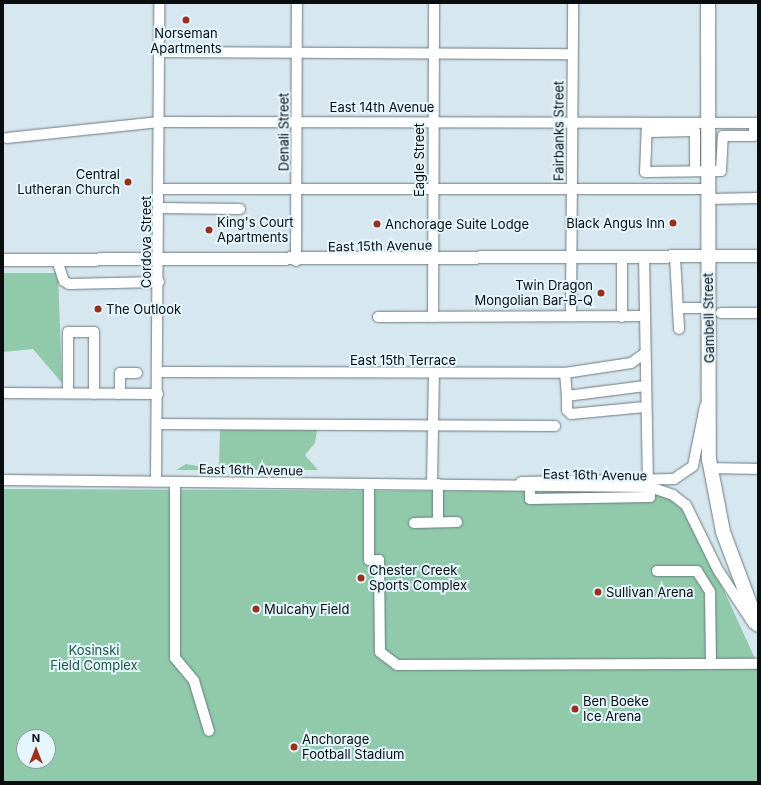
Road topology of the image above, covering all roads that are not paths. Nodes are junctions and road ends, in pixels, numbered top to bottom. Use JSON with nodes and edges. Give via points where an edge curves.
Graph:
{"nodes":[{"id":1,"x":159,"y":3,"type":"edge"},
{"id":2,"x":297,"y":3,"type":"edge"},
{"id":3,"x":434,"y":3,"type":"edge"},
{"id":4,"x":573,"y":3,"type":"edge"},
{"id":5,"x":708,"y":3,"type":"edge"},
{"id":6,"x":159,"y":52,"type":"junction"},
{"id":7,"x":297,"y":53,"type":"junction"},
{"id":8,"x":433,"y":53,"type":"junction"},
{"id":9,"x":572,"y":54,"type":"junction"},
{"id":10,"x":297,"y":120,"type":"junction"},
{"id":11,"x":432,"y":120,"type":"junction"},
{"id":12,"x":159,"y":122,"type":"junction"},
{"id":13,"x":572,"y":122,"type":"junction"},
{"id":14,"x":708,"y":123,"type":"junction"},
{"id":15,"x":756,"y":123,"type":"edge"},
{"id":16,"x":647,"y":127,"type":"junction"},
{"id":17,"x":7,"y":138,"type":"dead end"},
{"id":18,"x":756,"y":140,"type":"edge"},
{"id":19,"x":708,"y":155,"type":"junction"},
{"id":20,"x":722,"y":155,"type":"junction"},
{"id":21,"x":701,"y":171,"type":"junction"},
{"id":22,"x":646,"y":172,"type":"junction"},
{"id":23,"x":159,"y":188,"type":"junction"},
{"id":24,"x":642,"y":189,"type":"junction"},
{"id":25,"x":432,"y":190,"type":"junction"},
{"id":26,"x":571,"y":190,"type":"junction"},
{"id":27,"x":296,"y":191,"type":"junction"},
{"id":28,"x":708,"y":194,"type":"junction"},
{"id":29,"x":758,"y":198,"type":"edge"},
{"id":30,"x":159,"y":208,"type":"junction"},
{"id":31,"x":240,"y":209,"type":"dead end"},
{"id":32,"x":708,"y":256,"type":"junction"},
{"id":33,"x":758,"y":256,"type":"edge"},
{"id":34,"x":644,"y":257,"type":"junction"},
{"id":35,"x":675,"y":257,"type":"junction"},
{"id":36,"x":622,"y":258,"type":"junction"},
{"id":37,"x":571,"y":259,"type":"junction"},
{"id":38,"x":3,"y":260,"type":"edge"},
{"id":39,"x":57,"y":260,"type":"junction"},
{"id":40,"x":433,"y":260,"type":"junction"},
{"id":41,"x":159,"y":261,"type":"junction"},
{"id":42,"x":296,"y":261,"type":"junction"},
{"id":43,"x":159,"y":282,"type":"junction"},
{"id":44,"x":678,"y":308,"type":"junction"},
{"id":45,"x":715,"y":311,"type":"junction"},
{"id":46,"x":571,"y":312,"type":"dead end"},
{"id":47,"x":758,"y":312,"type":"edge"},
{"id":48,"x":622,"y":316,"type":"junction"},
{"id":49,"x":644,"y":316,"type":"junction"},
{"id":50,"x":378,"y":317,"type":"dead end"},
{"id":51,"x":433,"y":317,"type":"junction"},
{"id":52,"x":679,"y":329,"type":"dead end"},
{"id":53,"x":644,"y":354,"type":"junction"},
{"id":54,"x":159,"y":372,"type":"junction"},
{"id":55,"x":137,"y":373,"type":"dead end"},
{"id":56,"x":566,"y":373,"type":"junction"},
{"id":57,"x":434,"y":374,"type":"junction"},
{"id":58,"x":645,"y":386,"type":"junction"},
{"id":59,"x":710,"y":388,"type":"junction"},
{"id":60,"x":3,"y":393,"type":"edge"},
{"id":61,"x":68,"y":393,"type":"junction"},
{"id":62,"x":94,"y":394,"type":"junction"},
{"id":63,"x":120,"y":394,"type":"junction"},
{"id":64,"x":158,"y":394,"type":"junction"},
{"id":65,"x":567,"y":396,"type":"junction"},
{"id":66,"x":645,"y":407,"type":"junction"},
{"id":67,"x":158,"y":424,"type":"junction"},
{"id":68,"x":433,"y":425,"type":"junction"},
{"id":69,"x":555,"y":426,"type":"dead end"},
{"id":70,"x":710,"y":468,"type":"junction"},
{"id":71,"x":758,"y":468,"type":"edge"},
{"id":72,"x":3,"y":480,"type":"edge"},
{"id":73,"x":156,"y":481,"type":"junction"},
{"id":74,"x":175,"y":482,"type":"junction"},
{"id":75,"x":649,"y":483,"type":"junction"},
{"id":76,"x":369,"y":484,"type":"junction"},
{"id":77,"x":435,"y":484,"type":"junction"},
{"id":78,"x":499,"y":485,"type":"junction"},
{"id":79,"x":438,"y":522,"type":"junction"},
{"id":80,"x":457,"y":522,"type":"dead end"},
{"id":81,"x":414,"y":523,"type":"dead end"},
{"id":82,"x":657,"y":571,"type":"dead end"},
{"id":83,"x":758,"y":625,"type":"edge"},
{"id":84,"x":758,"y":630,"type":"edge"},
{"id":85,"x":711,"y":664,"type":"junction"},
{"id":86,"x":758,"y":664,"type":"edge"},
{"id":87,"x":209,"y":732,"type":"dead end"}],
"edges":[{"from":1,"to":6,"type":"street","name":"Cordova Street"},
{"from":2,"to":7,"type":"street","name":"Denali Street"},
{"from":3,"to":8,"type":"street","name":"Eagle Street"},
{"from":4,"to":9,"type":"street","name":"Fairbanks Street"},
{"from":5,"to":14,"type":"highway","name":"Gambell Street"},
{"from":6,"to":7,"type":"street"},
{"from":6,"to":12,"type":"street","name":"Cordova Street"},
{"from":7,"to":8,"type":"street"},
{"from":7,"to":10,"type":"street","name":"Denali Street"},
{"from":8,"to":9,"type":"street"},
{"from":8,"to":11,"type":"street","name":"Eagle Street"},
{"from":9,"to":13,"type":"street","name":"Fairbanks Street"},
{"from":10,"to":11,"type":"street","name":"East 14th Avenue"},
{"from":10,"to":12,"type":"street","name":"East 14th Avenue"},
{"from":10,"to":27,"type":"street","name":"Denali Street"},
{"from":11,"to":13,"type":"street","name":"East 14th Avenue"},
{"from":11,"to":25,"type":"street","name":"Eagle Street"},
{"from":12,"to":17,"type":"street","name":"East 14th Avenue"},
{"from":12,"to":23,"type":"street","name":"Cordova Street"},
{"from":13,"to":16,"type":"street","name":"East 14th Avenue"},
{"from":13,"to":26,"type":"street","name":"Fairbanks Street"},
{"from":14,"to":15,"type":"street","name":"East 14th Avenue"},
{"from":14,"to":16,"type":"street","name":"East 14th Avenue"},
{"from":14,"to":19,"type":"highway","name":"Gambell Street"},
{"from":15,"to":18,"type":"street"},
{"from":16,"to":21,"type":"street","via":[[695,131]]},
{"from":16,"to":22,"type":"street"},
{"from":18,"to":20,"type":"street","via":[[723,136]]},
{"from":19,"to":20,"type":"street"},
{"from":19,"to":21,"type":"highway","name":"Gambell Street"},
{"from":20,"to":21,"type":"street","via":[[721,171]]},
{"from":21,"to":22,"type":"street"},
{"from":21,"to":28,"type":"highway","name":"Gambell Street"},
{"from":22,"to":24,"type":"street"},
{"from":23,"to":27,"type":"street"},
{"from":23,"to":30,"type":"street","name":"Cordova Street"},
{"from":24,"to":26,"type":"street"},
{"from":24,"to":28,"type":"street"},
{"from":25,"to":26,"type":"street"},
{"from":25,"to":27,"type":"street"},
{"from":25,"to":40,"type":"street","name":"Eagle Street"},
{"from":26,"to":37,"type":"street","name":"Fairbanks Street"},
{"from":27,"to":42,"type":"street","name":"Denali Street"},
{"from":28,"to":29,"type":"street"},
{"from":28,"to":32,"type":"highway","name":"Gambell Street"},
{"from":30,"to":31,"type":"street"},
{"from":30,"to":41,"type":"street","name":"Cordova Street"},
{"from":32,"to":33,"type":"main road","name":"East 15th Avenue"},
{"from":32,"to":35,"type":"main road","name":"East 15th Avenue"},
{"from":32,"to":45,"type":"highway","name":"Gambell Street"},
{"from":34,"to":35,"type":"main road","name":"East 15th Avenue"},
{"from":34,"to":36,"type":"main road","name":"East 15th Avenue"},
{"from":34,"to":49,"type":"street"},
{"from":35,"to":44,"type":"street"},
{"from":36,"to":37,"type":"main road","name":"East 15th Avenue"},
{"from":36,"to":48,"type":"street"},
{"from":37,"to":40,"type":"main road","name":"East 15th Avenue"},
{"from":37,"to":46,"type":"street","name":"Fairbanks Street"},
{"from":38,"to":39,"type":"main road","name":"East 15th Avenue"},
{"from":39,"to":41,"type":"main road","name":"East 15th Avenue"},
{"from":39,"to":43,"type":"street","via":[[64,281],[69,284]]},
{"from":40,"to":42,"type":"main road","name":"East 15th Avenue"},
{"from":40,"to":51,"type":"street","name":"Eagle Street"},
{"from":41,"to":42,"type":"main road","name":"East 15th Avenue"},
{"from":41,"to":43,"type":"street","name":"Cordova Street"},
{"from":43,"to":54,"type":"street","name":"Cordova Street"},
{"from":44,"to":45,"type":"street"},
{"from":44,"to":52,"type":"street"},
{"from":45,"to":47,"type":"street"},
{"from":45,"to":59,"type":"highway","name":"Gambell Street"},
{"from":48,"to":49,"type":"street"},
{"from":48,"to":51,"type":"street"},
{"from":49,"to":53,"type":"street"},
{"from":50,"to":51,"type":"street"},
{"from":53,"to":56,"type":"street","name":"East 15th Terrace","via":[[631,363]]},
{"from":53,"to":58,"type":"street"},
{"from":54,"to":57,"type":"street","name":"East 15th Terrace"},
{"from":54,"to":64,"type":"street","name":"Cordova Street"},
{"from":55,"to":63,"type":"street","via":[[120,373]]},
{"from":56,"to":57,"type":"street","name":"East 15th Terrace"},
{"from":56,"to":65,"type":"street"},
{"from":57,"to":68,"type":"street"},
{"from":58,"to":65,"type":"street"},
{"from":58,"to":66,"type":"street"},
{"from":59,"to":70,"type":"highway","name":"Gambell Street"},
{"from":59,"to":75,"type":"street","name":"East 16th Avenue","via":[[693,466],[674,479]]},
{"from":60,"to":61,"type":"street"},
{"from":61,"to":62,"type":"street"},
{"from":61,"to":62,"type":"street","via":[[68,332],[94,332]]},
{"from":62,"to":63,"type":"street"},
{"from":63,"to":64,"type":"street"},
{"from":64,"to":67,"type":"street","name":"Cordova Street"},
{"from":65,"to":66,"type":"street","via":[[567,410],[571,414]]},
{"from":66,"to":75,"type":"street"},
{"from":67,"to":68,"type":"street"},
{"from":67,"to":73,"type":"street","name":"Cordova Street"},
{"from":68,"to":69,"type":"street"},
{"from":68,"to":77,"type":"street"},
{"from":70,"to":71,"type":"street"},
{"from":70,"to":83,"type":"highway","name":"Gambell Street","via":[[724,532]]},
{"from":72,"to":73,"type":"street","name":"East 16th Avenue"},
{"from":73,"to":74,"type":"street","name":"East 16th Avenue"},
{"from":74,"to":76,"type":"street","name":"East 16th Avenue"},
{"from":74,"to":87,"type":"street","via":[[175,658],[194,681]]},
{"from":75,"to":78,"type":"street","name":"East 16th Avenue","via":[[530,487]]},
{"from":75,"to":78,"type":"street","name":"East 16th Avenue","via":[[540,479]]},
{"from":75,"to":84,"type":"street","name":"East 16th Avenue","via":[[686,505],[718,570]]},
{"from":76,"to":77,"type":"street","name":"East 16th Avenue"},
{"from":76,"to":85,"type":"street","via":[[369,560],[379,560],[380,652],[397,665]]},
{"from":77,"to":78,"type":"street","name":"East 16th Avenue"},
{"from":77,"to":79,"type":"street"},
{"from":79,"to":80,"type":"street"},
{"from":79,"to":81,"type":"street"},
{"from":82,"to":85,"type":"street","via":[[697,571],[710,592]]},
{"from":85,"to":86,"type":"street"}]}
